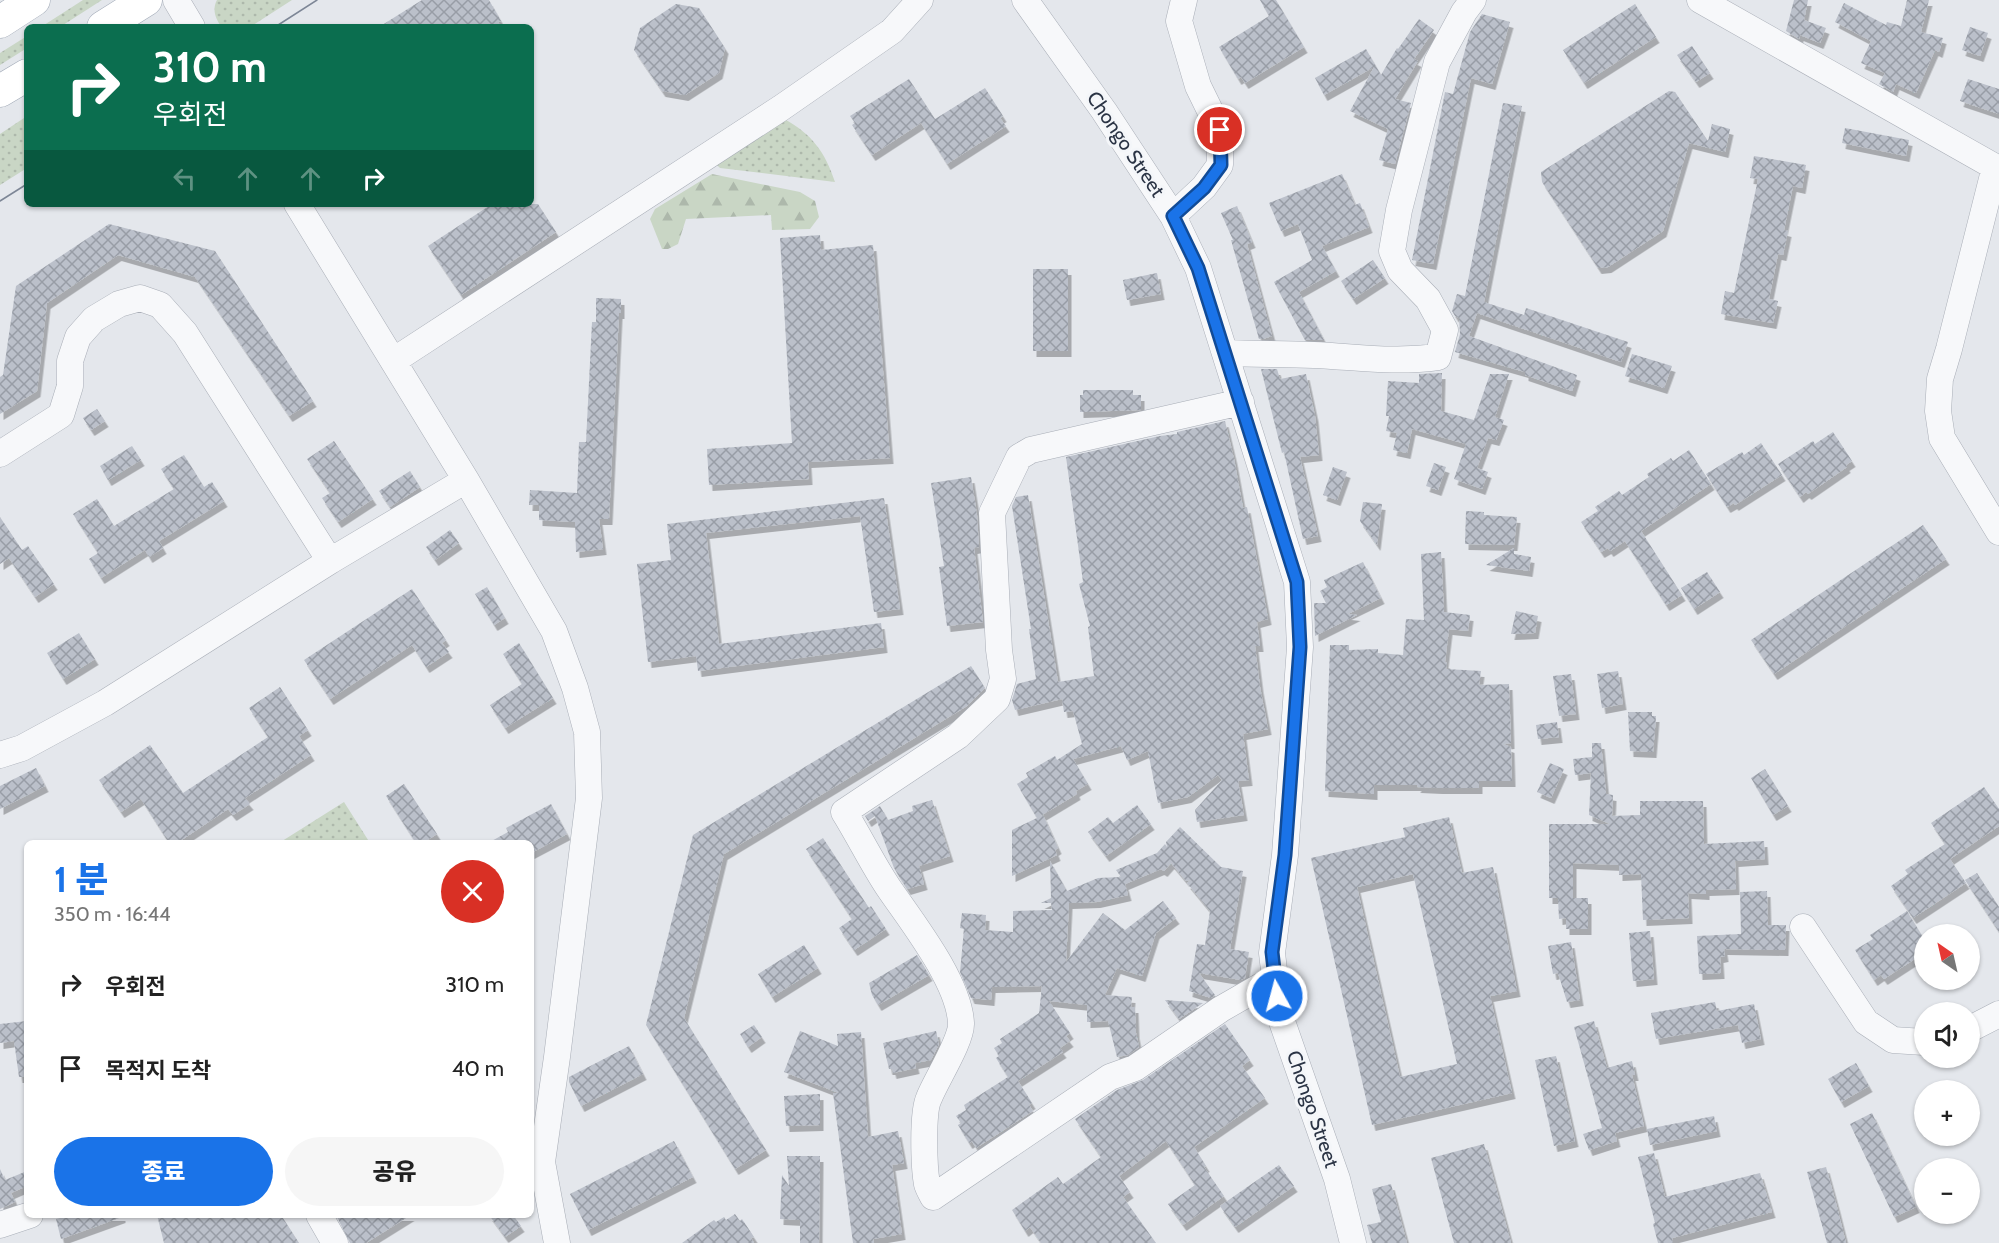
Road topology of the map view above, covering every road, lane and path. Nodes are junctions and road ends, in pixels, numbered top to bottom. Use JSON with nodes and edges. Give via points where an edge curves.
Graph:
{"nodes":[{"id":1,"x":34,"y":0,"type":"edge"},
{"id":2,"x":146,"y":0,"type":"edge"},
{"id":3,"x":176,"y":0,"type":"edge"},
{"id":4,"x":920,"y":0,"type":"edge"},
{"id":5,"x":1025,"y":0,"type":"edge"},
{"id":6,"x":1184,"y":0,"type":"edge"},
{"id":7,"x":1473,"y":0,"type":"edge"},
{"id":8,"x":1700,"y":0,"type":"edge"},
{"id":9,"x":0,"y":22,"type":"edge"},
{"id":10,"x":108,"y":24,"type":"edge"},
{"id":11,"x":190,"y":24,"type":"edge"},
{"id":12,"x":24,"y":77,"type":"edge"},
{"id":13,"x":0,"y":92,"type":"edge"},
{"id":14,"x":1997,"y":168,"type":"edge"},
{"id":15,"x":299,"y":207,"type":"edge"},
{"id":16,"x":1173,"y":216,"type":"junction"},
{"id":17,"x":1226,"y":353,"type":"junction"},
{"id":18,"x":393,"y":361,"type":"junction"},
{"id":19,"x":1241,"y":402,"type":"junction"},
{"id":20,"x":0,"y":454,"type":"edge"},
{"id":21,"x":466,"y":480,"type":"junction"},
{"id":22,"x":1999,"y":532,"type":"edge"},
{"id":23,"x":330,"y":561,"type":"junction"},
{"id":24,"x":0,"y":755,"type":"edge"},
{"id":25,"x":1803,"y":927,"type":"dead end"},
{"id":26,"x":1275,"y":978,"type":"junction"},
{"id":27,"x":1999,"y":1014,"type":"edge"},
{"id":28,"x":1980,"y":1024,"type":"edge"},
{"id":29,"x":1914,"y":1041,"type":"edge"},
{"id":30,"x":24,"y":1217,"type":"edge"},
{"id":31,"x":321,"y":1218,"type":"edge"},
{"id":32,"x":0,"y":1225,"type":"edge"},
{"id":33,"x":335,"y":1243,"type":"edge"},
{"id":34,"x":557,"y":1243,"type":"edge"},
{"id":35,"x":1353,"y":1243,"type":"edge"}],
"edges":[{"from":1,"to":9,"type":"main road"},
{"from":2,"to":10,"type":"main road"},
{"from":3,"to":11,"type":"street"},
{"from":4,"to":18,"type":"street","via":[[892,31],[781,108]]},
{"from":5,"to":16,"type":"street","name":"Chongo Street"},
{"from":6,"to":16,"type":"street","via":[[1179,21],[1198,86],[1220,130],[1221,165],[1204,188]]},
{"from":7,"to":17,"type":"street","via":[[1437,62],[1392,251],[1400,270],[1428,299],[1445,330],[1438,357],[1374,360]]},
{"from":8,"to":14,"type":"street"},
{"from":12,"to":13,"type":"main road"},
{"from":14,"to":22,"type":"street","via":[[1940,379],[1938,411],[1942,438]]},
{"from":15,"to":18,"type":"street"},
{"from":16,"to":17,"type":"street","name":"Chongo Street","via":[[1198,268]]},
{"from":17,"to":19,"type":"street","name":"Chongo Street"},
{"from":18,"to":21,"type":"street"},
{"from":19,"to":26,"type":"street","name":"Chongo Street","via":[[1297,582],[1300,647],[1285,855],[1272,952]]},
{"from":19,"to":26,"type":"street","via":[[1031,450],[1019,457],[992,513],[1003,679],[996,699],[958,736],[844,812],[923,938],[957,1002],[962,1024],[927,1101],[927,1186],[933,1197],[1110,1077],[1135,1068],[1221,1009]]},
{"from":20,"to":23,"type":"street","via":[[61,416],[78,337],[94,320],[119,304],[140,298],[160,305],[184,333]]},
{"from":21,"to":23,"type":"street"},
{"from":21,"to":34,"type":"street","via":[[554,631],[587,732],[589,798],[542,1162]]},
{"from":23,"to":24,"type":"street","via":[[105,703],[22,748]]},
{"from":25,"to":29,"type":"street","via":[[1866,1022],[1893,1040]]},
{"from":26,"to":35,"type":"street","name":"Chongo Street","via":[[1279,1013],[1337,1179]]},
{"from":27,"to":28,"type":"street"},
{"from":30,"to":32,"type":"street"},
{"from":31,"to":33,"type":"street"}]}
